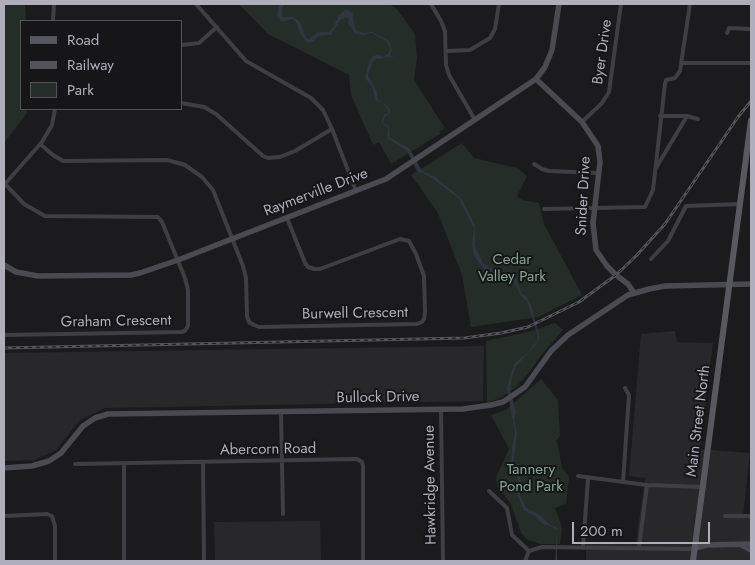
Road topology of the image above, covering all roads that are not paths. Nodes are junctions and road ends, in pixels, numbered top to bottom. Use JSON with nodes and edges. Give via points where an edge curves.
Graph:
{"nodes":[{"id":1,"x":54,"y":4,"type":"edge"},
{"id":2,"x":196,"y":4,"type":"edge"},
{"id":3,"x":431,"y":4,"type":"edge"},
{"id":4,"x":499,"y":4,"type":"edge"},
{"id":5,"x":559,"y":4,"type":"edge"},
{"id":6,"x":621,"y":4,"type":"edge"},
{"id":7,"x":690,"y":4,"type":"edge"},
{"id":8,"x":53,"y":20,"type":"edge"},
{"id":9,"x":217,"y":27,"type":"junction"},
{"id":10,"x":751,"y":29,"type":"edge"},
{"id":11,"x":728,"y":33,"type":"dead end"},
{"id":12,"x":182,"y":45,"type":"edge"},
{"id":13,"x":447,"y":51,"type":"junction"},
{"id":14,"x":682,"y":62,"type":"junction"},
{"id":15,"x":751,"y":63,"type":"edge"},
{"id":16,"x":536,"y":79,"type":"junction"},
{"id":17,"x":182,"y":103,"type":"edge"},
{"id":18,"x":55,"y":110,"type":"edge"},
{"id":19,"x":660,"y":116,"type":"junction"},
{"id":20,"x":687,"y":116,"type":"junction"},
{"id":21,"x":698,"y":119,"type":"dead end"},
{"id":22,"x":751,"y":120,"type":"edge"},
{"id":23,"x":475,"y":121,"type":"junction"},
{"id":24,"x":582,"y":122,"type":"junction"},
{"id":25,"x":332,"y":129,"type":"junction"},
{"id":26,"x":40,"y":144,"type":"junction"},
{"id":27,"x":749,"y":155,"type":"edge"},
{"id":28,"x":534,"y":164,"type":"dead end"},
{"id":29,"x":656,"y":169,"type":"junction"},
{"id":30,"x":598,"y":173,"type":"junction"},
{"id":31,"x":4,"y":185,"type":"edge"},
{"id":32,"x":357,"y":192,"type":"junction"},
{"id":33,"x":740,"y":204,"type":"junction"},
{"id":34,"x":544,"y":209,"type":"dead end"},
{"id":35,"x":594,"y":209,"type":"junction"},
{"id":36,"x":287,"y":218,"type":"junction"},
{"id":37,"x":232,"y":240,"type":"junction"},
{"id":38,"x":651,"y":259,"type":"dead end"},
{"id":39,"x":178,"y":260,"type":"junction"},
{"id":40,"x":4,"y":265,"type":"edge"},
{"id":41,"x":751,"y":284,"type":"edge"},
{"id":42,"x":730,"y":285,"type":"junction"},
{"id":43,"x":634,"y":293,"type":"junction"},
{"id":44,"x":4,"y":336,"type":"edge"},
{"id":45,"x":624,"y":388,"type":"dead end"},
{"id":46,"x":441,"y":409,"type":"junction"},
{"id":47,"x":281,"y":412,"type":"junction"},
{"id":48,"x":282,"y":461,"type":"junction"},
{"id":49,"x":202,"y":462,"type":"junction"},
{"id":50,"x":124,"y":463,"type":"junction"},
{"id":51,"x":75,"y":464,"type":"dead end"},
{"id":52,"x":4,"y":468,"type":"edge"},
{"id":53,"x":578,"y":476,"type":"dead end"},
{"id":54,"x":588,"y":479,"type":"junction"},
{"id":55,"x":623,"y":482,"type":"junction"},
{"id":56,"x":647,"y":484,"type":"junction"},
{"id":57,"x":704,"y":487,"type":"junction"},
{"id":58,"x":489,"y":491,"type":"dead end"},
{"id":59,"x":283,"y":514,"type":"dead end"},
{"id":60,"x":4,"y":516,"type":"edge"},
{"id":61,"x":726,"y":516,"type":"dead end"},
{"id":62,"x":751,"y":516,"type":"edge"},
{"id":63,"x":738,"y":544,"type":"junction"},
{"id":64,"x":751,"y":544,"type":"edge"},
{"id":65,"x":584,"y":548,"type":"junction"},
{"id":66,"x":639,"y":548,"type":"junction"},
{"id":67,"x":695,"y":548,"type":"junction"},
{"id":68,"x":751,"y":550,"type":"edge"},
{"id":69,"x":528,"y":551,"type":"junction"},
{"id":70,"x":55,"y":561,"type":"edge"},
{"id":71,"x":124,"y":561,"type":"edge"},
{"id":72,"x":204,"y":561,"type":"edge"},
{"id":73,"x":363,"y":561,"type":"edge"},
{"id":74,"x":443,"y":561,"type":"edge"},
{"id":75,"x":524,"y":561,"type":"edge"},
{"id":76,"x":693,"y":561,"type":"edge"}],
"edges":[{"from":1,"to":8,"type":"street"},
{"from":2,"to":9,"type":"street"},
{"from":3,"to":13,"type":"street","via":[[441,21]]},
{"from":4,"to":13,"type":"street","via":[[495,29],[490,38],[470,50]]},
{"from":5,"to":16,"type":"street","name":"Raymerville Drive","via":[[552,50]]},
{"from":6,"to":24,"type":"street","name":"Byer Drive","via":[[609,92]]},
{"from":7,"to":14,"type":"street"},
{"from":9,"to":12,"type":"street","via":[[200,43]]},
{"from":9,"to":25,"type":"street","via":[[251,65],[316,103]]},
{"from":10,"to":11,"type":"street","via":[[729,28]]},
{"from":13,"to":23,"type":"street","via":[[449,75]]},
{"from":14,"to":15,"type":"street"},
{"from":14,"to":19,"type":"street","via":[[678,76],[666,80]]},
{"from":16,"to":23,"type":"street","name":"Raymerville Drive"},
{"from":16,"to":24,"type":"street","name":"Snider Drive"},
{"from":17,"to":25,"type":"street","via":[[204,107],[216,114],[268,158],[295,151]]},
{"from":18,"to":26,"type":"street","via":[[52,125]]},
{"from":19,"to":20,"type":"street"},
{"from":19,"to":29,"type":"street"},
{"from":20,"to":21,"type":"street"},
{"from":20,"to":29,"type":"street"},
{"from":22,"to":27,"type":"main road","name":"Main Street North"},
{"from":23,"to":32,"type":"street","name":"Raymerville Drive","via":[[411,164]]},
{"from":24,"to":30,"type":"street","name":"Snider Drive","via":[[598,146]]},
{"from":25,"to":32,"type":"street"},
{"from":26,"to":31,"type":"street"},
{"from":26,"to":37,"type":"street","via":[[63,161],[167,160],[185,165],[213,190]]},
{"from":27,"to":33,"type":"main road","name":"Main Street North"},
{"from":28,"to":30,"type":"street","via":[[549,171]]},
{"from":29,"to":35,"type":"street","via":[[646,207]]},
{"from":30,"to":35,"type":"street","name":"Snider Drive"},
{"from":31,"to":39,"type":"street","via":[[24,204],[45,216],[158,217]]},
{"from":32,"to":36,"type":"street","name":"Raymerville Drive"},
{"from":33,"to":38,"type":"street","via":[[686,206],[668,241]]},
{"from":33,"to":42,"type":"main road","name":"Main Street North"},
{"from":34,"to":35,"type":"street"},
{"from":35,"to":43,"type":"street","name":"Snider Drive","via":[[596,250]]},
{"from":36,"to":37,"type":"street","name":"Raymerville Drive"},
{"from":36,"to":37,"type":"street","name":"Burwell Crescent","via":[[305,263],[314,269],[400,239],[409,241],[424,276],[424,319],[416,324],[254,325],[247,316],[246,278]]},
{"from":37,"to":39,"type":"street","name":"Raymerville Drive"},
{"from":39,"to":40,"type":"street","name":"Raymerville Drive","via":[[131,275],[38,276],[16,272]]},
{"from":39,"to":44,"type":"street","name":"Graham Crescent","via":[[188,290],[188,326],[185,331]]},
{"from":41,"to":42,"type":"street","name":"Bullock Drive"},
{"from":42,"to":43,"type":"street","name":"Bullock Drive","via":[[665,286]]},
{"from":42,"to":57,"type":"main road","name":"Main Street North"},
{"from":43,"to":46,"type":"street","name":"Bullock Drive","via":[[568,335],[551,351],[530,380],[503,402],[478,408]]},
{"from":45,"to":55,"type":"street","via":[[629,395]]},
{"from":46,"to":47,"type":"street","name":"Bullock Drive"},
{"from":46,"to":74,"type":"street","name":"Hawkridge Avenue"},
{"from":47,"to":48,"type":"street"},
{"from":47,"to":52,"type":"street","name":"Bullock Drive","via":[[101,416],[83,426],[61,453],[50,461]]},
{"from":48,"to":49,"type":"street","name":"Abercorn Road"},
{"from":48,"to":59,"type":"street"},
{"from":48,"to":73,"type":"street","name":"Abercorn Road","via":[[357,459],[362,462]]},
{"from":49,"to":50,"type":"street","name":"Abercorn Road"},
{"from":49,"to":72,"type":"street"},
{"from":50,"to":51,"type":"street","name":"Abercorn Road"},
{"from":50,"to":71,"type":"street"},
{"from":53,"to":54,"type":"street"},
{"from":54,"to":55,"type":"street"},
{"from":54,"to":65,"type":"street"},
{"from":55,"to":56,"type":"street"},
{"from":56,"to":57,"type":"street"},
{"from":56,"to":66,"type":"street"},
{"from":57,"to":67,"type":"main road","name":"Main Street North"},
{"from":58,"to":69,"type":"street","via":[[506,508],[512,535]]},
{"from":60,"to":70,"type":"street","via":[[52,516]]},
{"from":61,"to":62,"type":"street"},
{"from":63,"to":64,"type":"street"},
{"from":63,"to":67,"type":"street"},
{"from":63,"to":68,"type":"street"},
{"from":65,"to":66,"type":"street"},
{"from":65,"to":69,"type":"street","via":[[542,547]]},
{"from":66,"to":67,"type":"street"},
{"from":67,"to":76,"type":"main road","name":"Main Street North"},
{"from":69,"to":75,"type":"street"}]}
